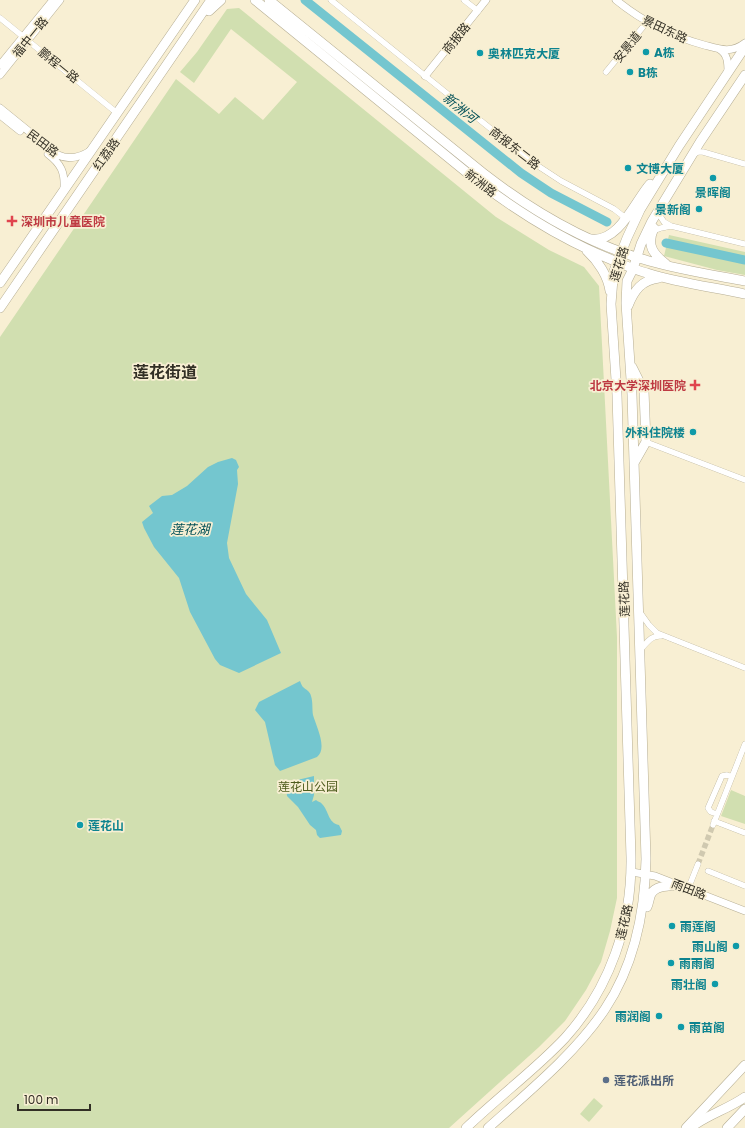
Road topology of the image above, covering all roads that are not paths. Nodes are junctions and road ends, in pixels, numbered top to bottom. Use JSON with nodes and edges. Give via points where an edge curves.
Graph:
{"nodes":[{"id":1,"x":53,"y":0,"type":"edge"},
{"id":2,"x":60,"y":0,"type":"edge"},
{"id":3,"x":195,"y":0,"type":"edge"},
{"id":4,"x":211,"y":0,"type":"edge"},
{"id":5,"x":221,"y":0,"type":"edge"},
{"id":6,"x":255,"y":0,"type":"edge"},
{"id":7,"x":269,"y":0,"type":"edge"},
{"id":8,"x":464,"y":0,"type":"edge"},
{"id":9,"x":486,"y":0,"type":"edge"},
{"id":10,"x":616,"y":0,"type":"edge"},
{"id":11,"x":334,"y":1,"type":"edge"},
{"id":12,"x":478,"y":11,"type":"junction"},
{"id":13,"x":0,"y":18,"type":"edge"},
{"id":14,"x":647,"y":22,"type":"junction"},
{"id":15,"x":195,"y":25,"type":"junction"},
{"id":16,"x":26,"y":39,"type":"junction"},
{"id":17,"x":745,"y":44,"type":"edge"},
{"id":18,"x":745,"y":47,"type":"edge"},
{"id":19,"x":719,"y":49,"type":"junction"},
{"id":20,"x":0,"y":65,"type":"edge"},
{"id":21,"x":606,"y":72,"type":"dead end"},
{"id":22,"x":728,"y":74,"type":"junction"},
{"id":23,"x":745,"y":74,"type":"edge"},
{"id":24,"x":0,"y":75,"type":"edge"},
{"id":25,"x":425,"y":76,"type":"junction"},
{"id":26,"x":0,"y":108,"type":"edge"},
{"id":27,"x":117,"y":113,"type":"junction"},
{"id":28,"x":0,"y":115,"type":"edge"},
{"id":29,"x":700,"y":142,"type":"junction"},
{"id":30,"x":92,"y":150,"type":"junction"},
{"id":31,"x":692,"y":156,"type":"junction"},
{"id":32,"x":745,"y":161,"type":"edge"},
{"id":33,"x":745,"y":164,"type":"edge"},
{"id":34,"x":663,"y":172,"type":"junction"},
{"id":35,"x":64,"y":188,"type":"junction"},
{"id":36,"x":665,"y":201,"type":"junction"},
{"id":37,"x":633,"y":207,"type":"junction"},
{"id":38,"x":614,"y":209,"type":"junction"},
{"id":39,"x":660,"y":216,"type":"junction"},
{"id":40,"x":623,"y":222,"type":"junction"},
{"id":41,"x":671,"y":226,"type":"junction"},
{"id":42,"x":653,"y":231,"type":"junction"},
{"id":43,"x":588,"y":238,"type":"junction"},
{"id":44,"x":745,"y":244,"type":"edge"},
{"id":45,"x":583,"y":247,"type":"junction"},
{"id":46,"x":622,"y":252,"type":"junction"},
{"id":47,"x":636,"y":257,"type":"junction"},
{"id":48,"x":618,"y":262,"type":"junction"},
{"id":49,"x":667,"y":265,"type":"junction"},
{"id":50,"x":633,"y":268,"type":"junction"},
{"id":51,"x":664,"y":278,"type":"junction"},
{"id":52,"x":745,"y":281,"type":"edge"},
{"id":53,"x":0,"y":283,"type":"edge"},
{"id":54,"x":745,"y":294,"type":"edge"},
{"id":55,"x":611,"y":304,"type":"junction"},
{"id":56,"x":0,"y":308,"type":"edge"},
{"id":57,"x":626,"y":311,"type":"junction"},
{"id":58,"x":630,"y":364,"type":"junction"},
{"id":59,"x":646,"y":442,"type":"junction"},
{"id":60,"x":634,"y":463,"type":"junction"},
{"id":61,"x":745,"y":480,"type":"edge"},
{"id":62,"x":638,"y":610,"type":"junction"},
{"id":63,"x":664,"y":636,"type":"junction"},
{"id":64,"x":640,"y":650,"type":"junction"},
{"id":65,"x":745,"y":668,"type":"edge"},
{"id":66,"x":745,"y":744,"type":"edge"},
{"id":67,"x":732,"y":777,"type":"junction"},
{"id":68,"x":717,"y":814,"type":"junction"},
{"id":69,"x":745,"y":833,"type":"edge"},
{"id":70,"x":698,"y":864,"type":"tunnel mouth"},
{"id":71,"x":708,"y":871,"type":"dead end"},
{"id":72,"x":632,"y":872,"type":"junction"},
{"id":73,"x":646,"y":874,"type":"junction"},
{"id":74,"x":679,"y":886,"type":"junction"},
{"id":75,"x":745,"y":886,"type":"edge"},
{"id":76,"x":688,"y":889,"type":"junction"},
{"id":77,"x":745,"y":911,"type":"edge"},
{"id":78,"x":641,"y":919,"type":"junction"},
{"id":79,"x":745,"y":1065,"type":"edge"},
{"id":80,"x":745,"y":1097,"type":"edge"},
{"id":81,"x":745,"y":1109,"type":"edge"},
{"id":82,"x":500,"y":1116,"type":"junction"},
{"id":83,"x":466,"y":1128,"type":"edge"},
{"id":84,"x":488,"y":1128,"type":"edge"},
{"id":85,"x":494,"y":1128,"type":"edge"},
{"id":86,"x":686,"y":1128,"type":"edge"},
{"id":87,"x":690,"y":1128,"type":"edge"},
{"id":88,"x":726,"y":1128,"type":"edge"}],
"edges":[{"from":1,"to":16,"type":"street","name":"福中一路"},
{"from":2,"to":16,"type":"street","name":"福中一路"},
{"from":3,"to":27,"type":"main road","name":"红荔路"},
{"from":4,"to":15,"type":"main road","name":"红荔路"},
{"from":5,"to":15,"type":"main road"},
{"from":6,"to":45,"type":"main road","name":"新洲路","via":[[496,195],[542,226]]},
{"from":7,"to":43,"type":"main road","name":"新洲路","via":[[502,188]]},
{"from":8,"to":12,"type":"street"},
{"from":9,"to":12,"type":"street","name":"商报路"},
{"from":10,"to":14,"type":"street","name":"景田东路"},
{"from":11,"to":25,"type":"street","name":"商报东二路"},
{"from":12,"to":25,"type":"street","name":"商报路"},
{"from":13,"to":16,"type":"street","name":"鹏程一路"},
{"from":14,"to":19,"type":"street","name":"景田东路","via":[[677,37]]},
{"from":14,"to":21,"type":"street","name":"安景道"},
{"from":15,"to":56,"type":"main road","name":"红荔路"},
{"from":16,"to":20,"type":"street","name":"福中一路"},
{"from":16,"to":24,"type":"street","name":"福中一路"},
{"from":16,"to":27,"type":"street","name":"鹏程一路"},
{"from":17,"to":19,"type":"street","name":"景田东路","via":[[732,50]]},
{"from":18,"to":22,"type":"main road","name":"莲花路"},
{"from":19,"to":22,"type":"street","via":[[726,56]]},
{"from":22,"to":34,"type":"main road","name":"莲花路"},
{"from":23,"to":29,"type":"main road","name":"莲花路"},
{"from":25,"to":38,"type":"street","name":"商报东二路","via":[[538,166]]},
{"from":26,"to":30,"type":"street","name":"民田路","via":[[58,155],[66,158],[80,157]]},
{"from":27,"to":30,"type":"main road","name":"红荔路"},
{"from":28,"to":35,"type":"street","name":"民田路","via":[[59,164],[64,173]]},
{"from":29,"to":31,"type":"main road","name":"莲花路"},
{"from":29,"to":32,"type":"street","via":[[706,149]]},
{"from":30,"to":35,"type":"main road","name":"红荔路"},
{"from":31,"to":33,"type":"street","via":[[702,151]]},
{"from":31,"to":36,"type":"main road","name":"莲花路"},
{"from":34,"to":37,"type":"main road","via":[[649,185]]},
{"from":34,"to":46,"type":"main road","name":"莲花路","via":[[634,221]]},
{"from":35,"to":53,"type":"main road","name":"红荔路"},
{"from":36,"to":39,"type":"main road"},
{"from":36,"to":47,"type":"main road","name":"莲花路","via":[[647,230]]},
{"from":37,"to":38,"type":"street","via":[[626,211]]},
{"from":37,"to":40,"type":"main road"},
{"from":38,"to":40,"type":"street","name":"商报东二路","via":[[623,216]]},
{"from":39,"to":41,"type":"street"},
{"from":39,"to":42,"type":"main road"},
{"from":40,"to":43,"type":"main road","via":[[608,237],[595,240]]},
{"from":41,"to":42,"type":"street"},
{"from":41,"to":44,"type":"street"},
{"from":42,"to":49,"type":"main road","via":[[651,248]]},
{"from":43,"to":46,"type":"main road","name":"新洲路"},
{"from":45,"to":48,"type":"main road","name":"新洲路"},
{"from":45,"to":55,"type":"main road","via":[[596,261],[606,278]]},
{"from":46,"to":47,"type":"main road","name":"新洲路"},
{"from":46,"to":48,"type":"main road","name":"莲花路"},
{"from":47,"to":49,"type":"main road","name":"新洲路"},
{"from":47,"to":50,"type":"main road","name":"莲花路"},
{"from":48,"to":50,"type":"main road","name":"新洲路"},
{"from":48,"to":55,"type":"main road","name":"莲花路","via":[[613,279]]},
{"from":49,"to":52,"type":"main road","name":"新洲路"},
{"from":50,"to":51,"type":"main road","name":"新洲路"},
{"from":50,"to":57,"type":"main road","name":"莲花路","via":[[627,281]]},
{"from":51,"to":54,"type":"main road","name":"新洲路"},
{"from":51,"to":57,"type":"main road","via":[[651,280],[640,286],[632,295]]},
{"from":55,"to":72,"type":"main road","name":"莲花路","via":[[618,395]]},
{"from":57,"to":58,"type":"main road","name":"莲花路"},
{"from":58,"to":59,"type":"main road","via":[[644,391]]},
{"from":58,"to":60,"type":"main road","name":"莲花路"},
{"from":59,"to":60,"type":"main road"},
{"from":59,"to":61,"type":"street"},
{"from":60,"to":62,"type":"main road","name":"莲花路"},
{"from":62,"to":63,"type":"street","via":[[652,628]]},
{"from":62,"to":64,"type":"main road","name":"莲花路"},
{"from":63,"to":64,"type":"street","via":[[653,637]]},
{"from":63,"to":65,"type":"street"},
{"from":64,"to":73,"type":"main road","name":"莲花路"},
{"from":66,"to":67,"type":"street"},
{"from":67,"to":68,"type":"street"},
{"from":67,"to":68,"type":"street","via":[[722,776],[708,808]]},
{"from":68,"to":69,"type":"street","via":[[714,823]]},
{"from":70,"to":76,"type":"street"},
{"from":71,"to":75,"type":"street"},
{"from":72,"to":73,"type":"street","name":"雨田路"},
{"from":72,"to":83,"type":"main road","name":"莲花路","via":[[622,936],[608,973],[589,1007],[556,1047]]},
{"from":73,"to":74,"type":"street","name":"雨田路"},
{"from":73,"to":78,"type":"main road","name":"莲花路"},
{"from":74,"to":76,"type":"street","name":"雨田路"},
{"from":74,"to":78,"type":"main road","via":[[655,890],[650,895]]},
{"from":76,"to":77,"type":"street","name":"雨田路"},
{"from":78,"to":82,"type":"main road","name":"莲花路","via":[[627,966],[602,1013],[575,1047]]},
{"from":79,"to":86,"type":"main road"},
{"from":80,"to":87,"type":"main road"},
{"from":81,"to":88,"type":"main road"},
{"from":82,"to":84,"type":"main road","name":"莲花路"},
{"from":82,"to":85,"type":"main road"}]}
